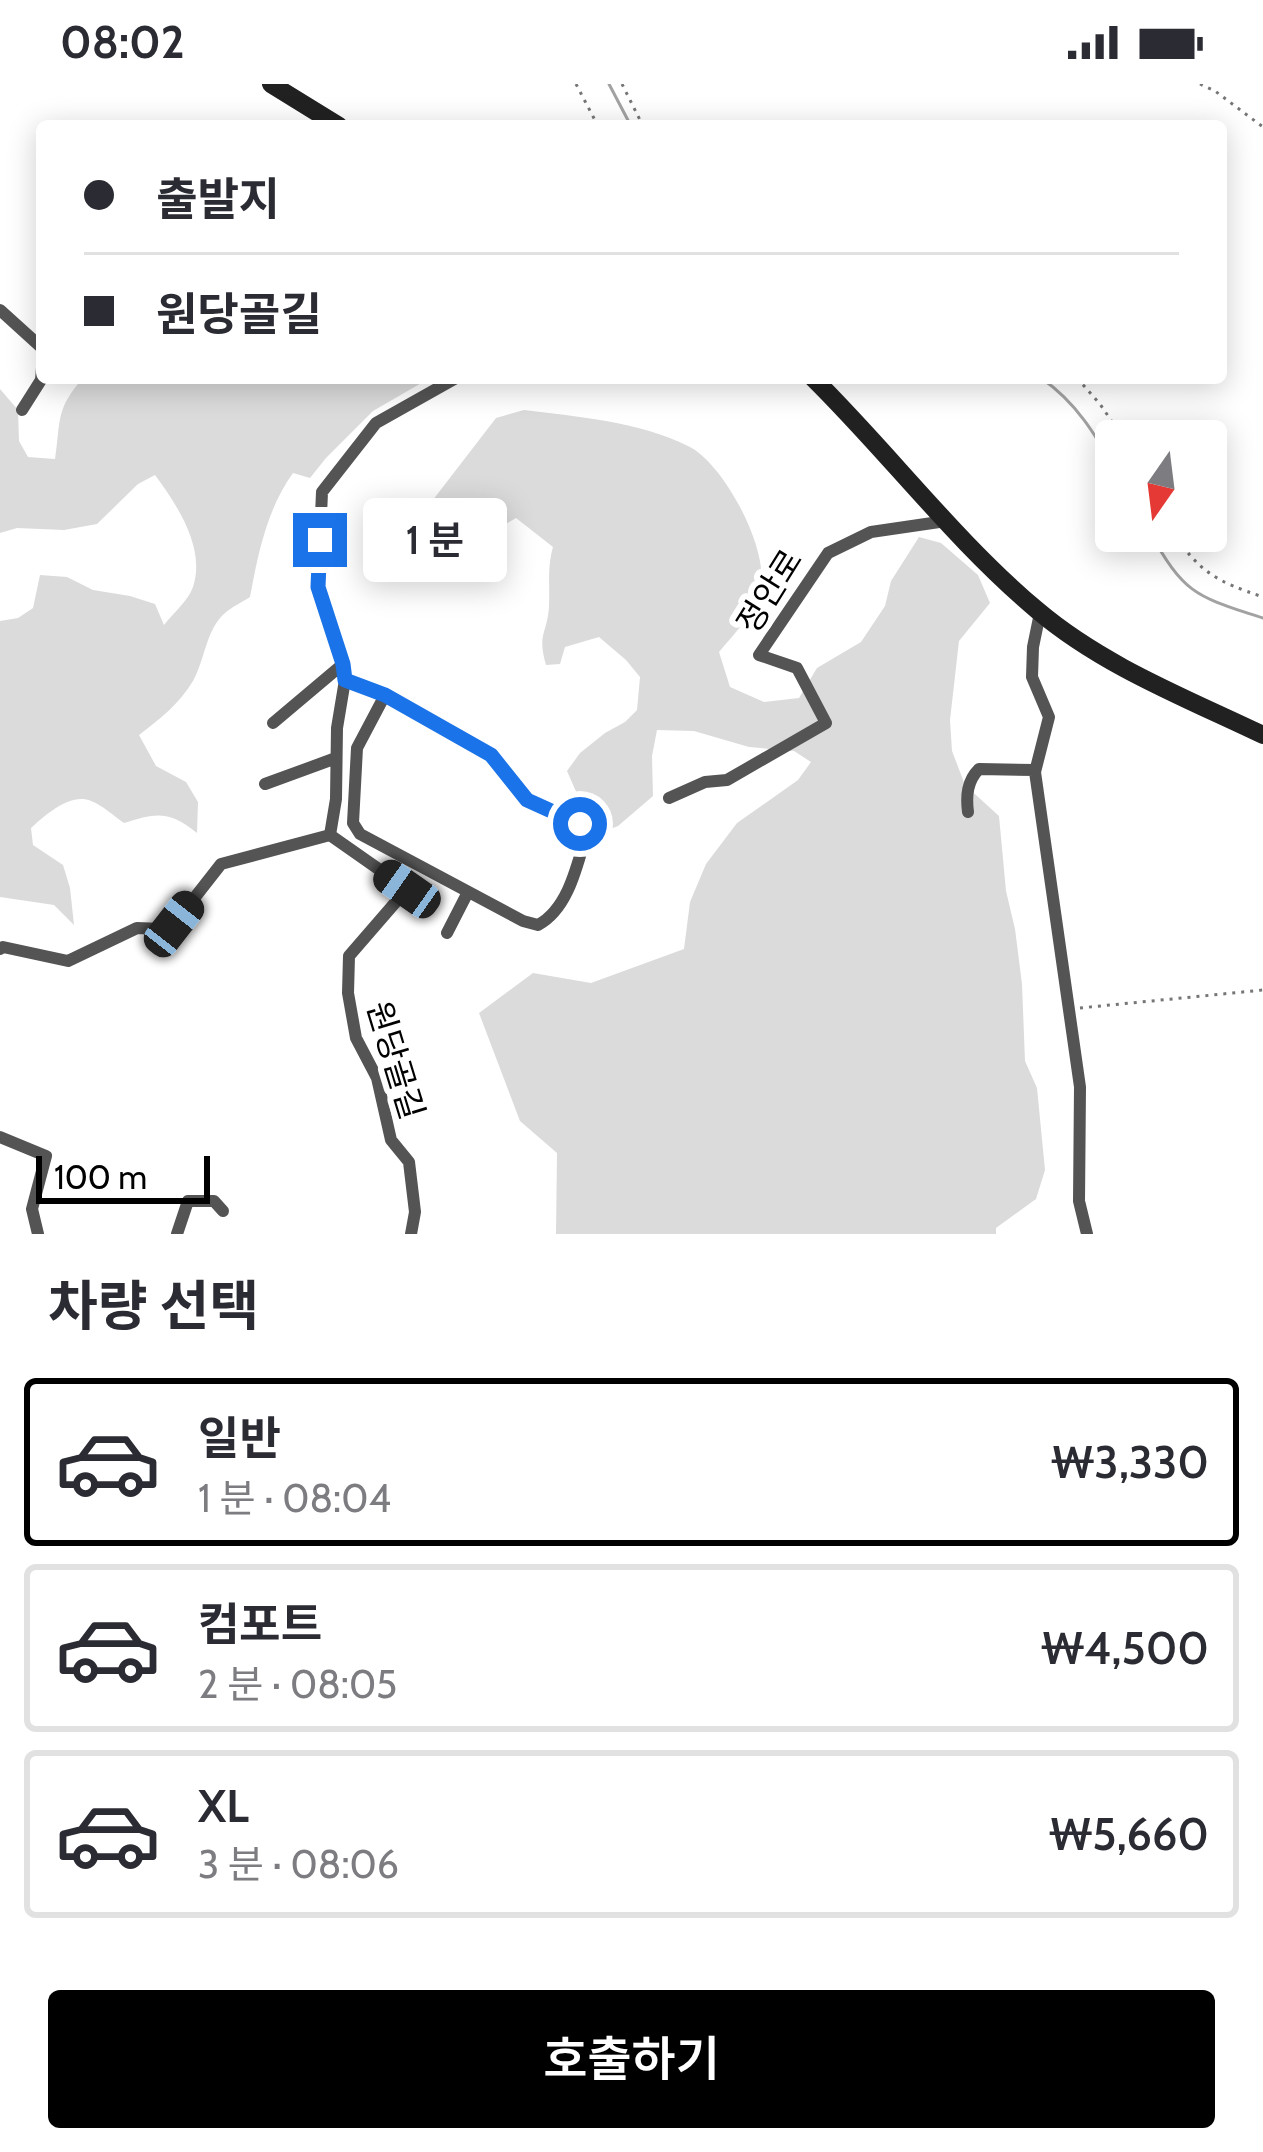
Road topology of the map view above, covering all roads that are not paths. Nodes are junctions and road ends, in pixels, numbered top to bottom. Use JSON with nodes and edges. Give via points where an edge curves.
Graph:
{"nodes":[{"id":1,"x":271,"y":84,"type":"edge"},
{"id":2,"x":329,"y":120,"type":"edge"},
{"id":3,"x":0,"y":310,"type":"edge"},
{"id":4,"x":36,"y":343,"type":"edge"},
{"id":5,"x":38,"y":384,"type":"edge"},
{"id":6,"x":444,"y":384,"type":"edge"},
{"id":7,"x":819,"y":384,"type":"edge"},
{"id":8,"x":22,"y":410,"type":"dead end"},
{"id":9,"x":947,"y":521,"type":"junction"},
{"id":10,"x":1040,"y":613,"type":"junction"},
{"id":11,"x":343,"y":664,"type":"junction"},
{"id":12,"x":345,"y":680,"type":"junction"},
{"id":13,"x":385,"y":695,"type":"junction"},
{"id":14,"x":273,"y":723,"type":"dead end"},
{"id":15,"x":1263,"y":735,"type":"edge"},
{"id":16,"x":337,"y":758,"type":"junction"},
{"id":17,"x":1035,"y":770,"type":"junction"},
{"id":18,"x":265,"y":784,"type":"dead end"},
{"id":19,"x":669,"y":798,"type":"dead end"},
{"id":20,"x":968,"y":812,"type":"dead end"},
{"id":21,"x":330,"y":835,"type":"junction"},
{"id":22,"x":468,"y":892,"type":"junction"},
{"id":23,"x":447,"y":933,"type":"dead end"},
{"id":24,"x":0,"y":949,"type":"edge"},
{"id":25,"x":0,"y":1137,"type":"edge"},
{"id":26,"x":223,"y":1211,"type":"dead end"},
{"id":27,"x":38,"y":1234,"type":"edge"},
{"id":28,"x":177,"y":1234,"type":"edge"},
{"id":29,"x":411,"y":1234,"type":"edge"},
{"id":30,"x":1087,"y":1234,"type":"edge"}],
"edges":[{"from":1,"to":2,"type":"street"},
{"from":3,"to":4,"type":"street"},
{"from":5,"to":8,"type":"street"},
{"from":6,"to":11,"type":"street","via":[[376,423],[322,492],[318,587]]},
{"from":7,"to":9,"type":"street"},
{"from":9,"to":10,"type":"street"},
{"from":9,"to":19,"type":"street","name":"정안로","via":[[871,532],[827,554],[759,655],[797,668],[826,723],[727,780]]},
{"from":10,"to":15,"type":"street","via":[[1110,662]]},
{"from":10,"to":17,"type":"street","via":[[1032,677],[1048,717]]},
{"from":11,"to":12,"type":"street"},
{"from":11,"to":14,"type":"street"},
{"from":12,"to":13,"type":"street"},
{"from":12,"to":16,"type":"street"},
{"from":13,"to":22,"type":"street","via":[[357,748],[353,823]]},
{"from":13,"to":22,"type":"street","via":[[491,755],[527,800],[580,824],[586,835],[573,878],[538,925]]},
{"from":16,"to":18,"type":"street"},
{"from":16,"to":21,"type":"street"},
{"from":17,"to":20,"type":"street","via":[[979,769],[971,776]]},
{"from":17,"to":30,"type":"street","via":[[1080,1087],[1079,1201]]},
{"from":21,"to":24,"type":"street","via":[[221,864],[162,929],[137,928],[68,961]]},
{"from":21,"to":29,"type":"street","name":"원당골길","via":[[407,889],[350,956],[348,993],[391,1140],[409,1162]]},
{"from":22,"to":23,"type":"street"},
{"from":25,"to":27,"type":"street","via":[[46,1156],[32,1209]]},
{"from":26,"to":28,"type":"street","via":[[214,1201],[188,1201]]}]}
